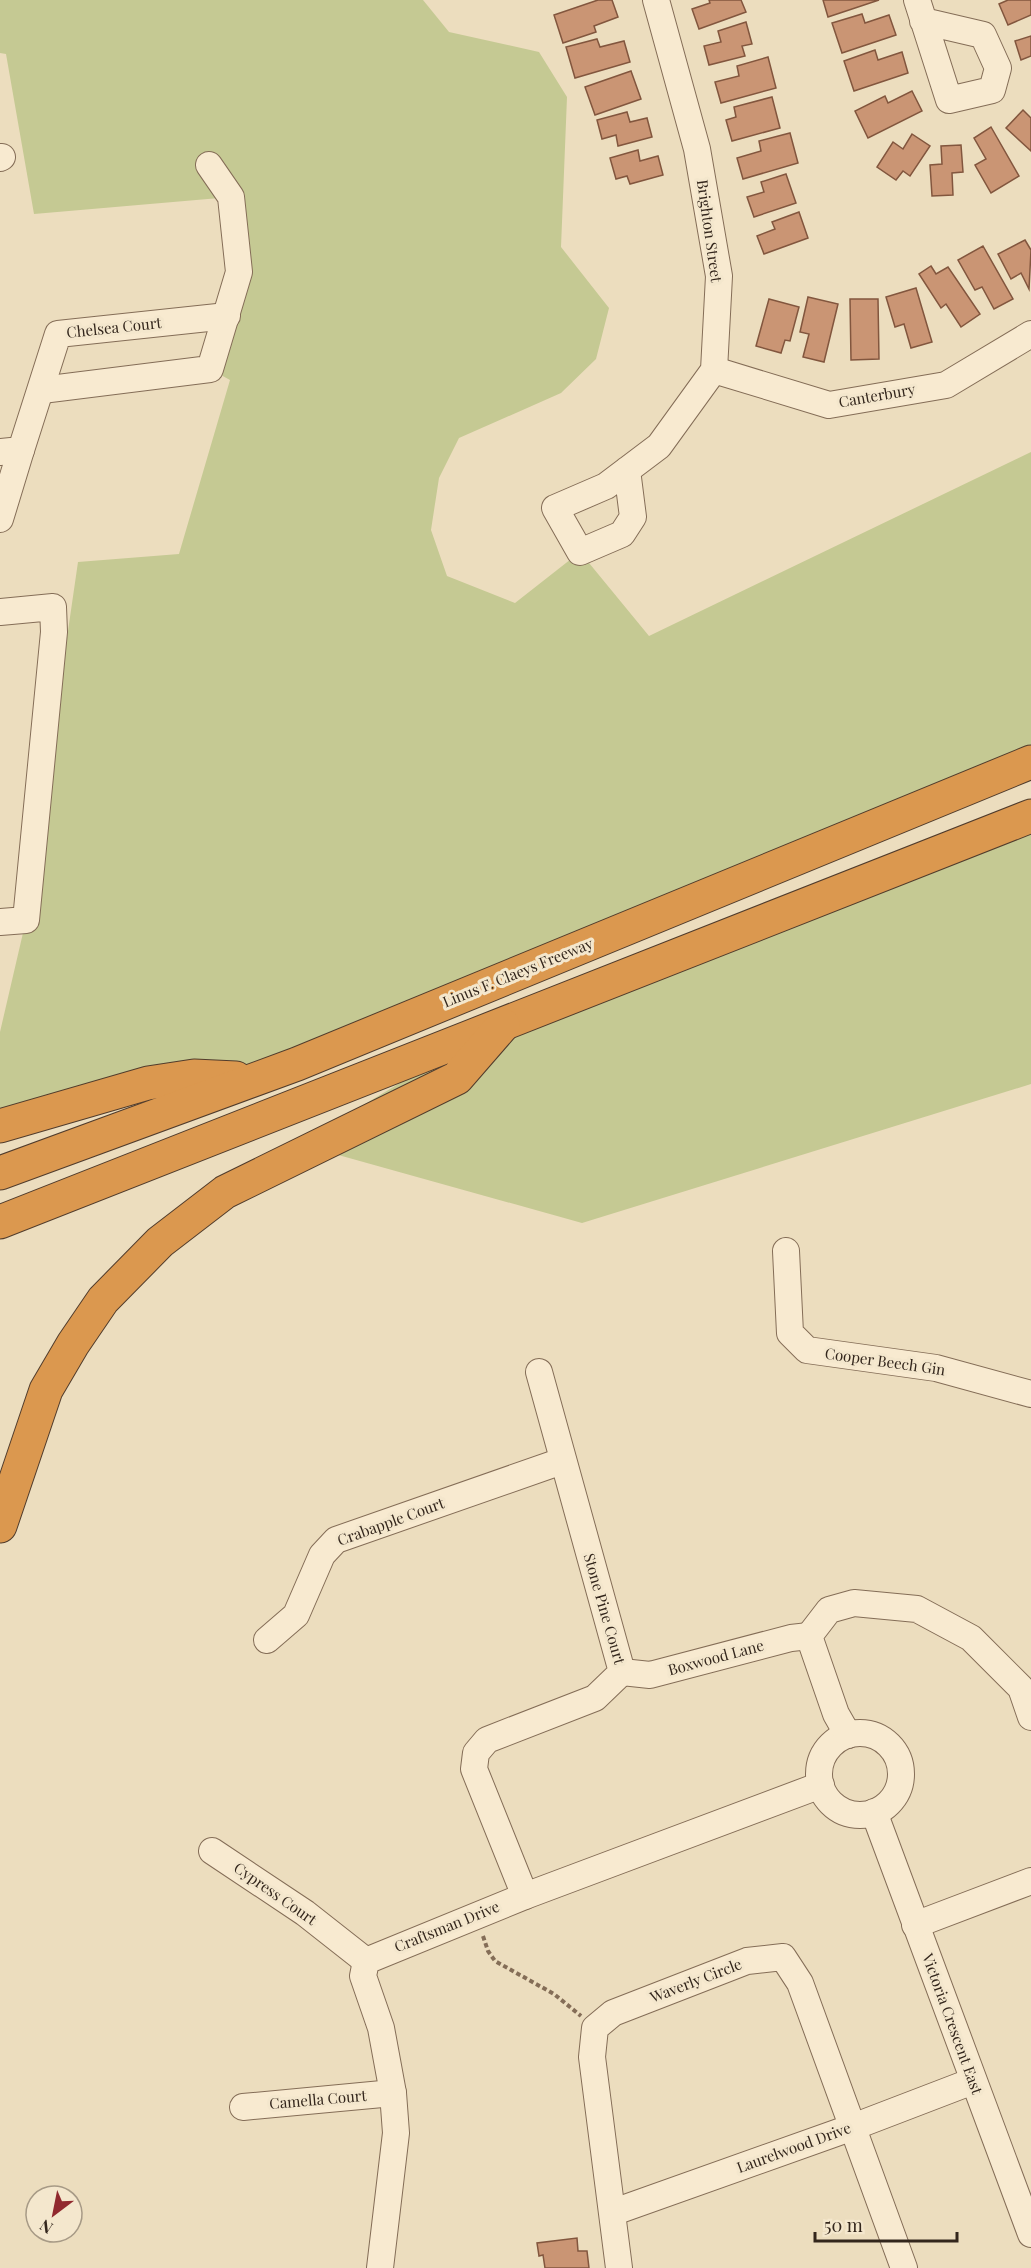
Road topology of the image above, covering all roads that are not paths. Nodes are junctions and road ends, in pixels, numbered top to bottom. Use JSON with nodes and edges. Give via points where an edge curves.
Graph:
{"nodes":[{"id":1,"x":656,"y":0,"type":"edge"},
{"id":2,"x":209,"y":165,"type":"dead end"},
{"id":3,"x":227,"y":316,"type":"junction"},
{"id":4,"x":1031,"y":334,"type":"edge"},
{"id":5,"x":714,"y":370,"type":"junction"},
{"id":6,"x":42,"y":390,"type":"junction"},
{"id":7,"x":11,"y":451,"type":"edge"},
{"id":8,"x":627,"y":470,"type":"dead end"},
{"id":9,"x":0,"y":519,"type":"edge"},
{"id":10,"x":0,"y":612,"type":"edge"},
{"id":11,"x":1031,"y":762,"type":"edge"},
{"id":12,"x":1031,"y":816,"type":"edge"},
{"id":13,"x":0,"y":922,"type":"edge"},
{"id":14,"x":507,"y":1021,"type":"junction"},
{"id":15,"x":253,"y":1078,"type":"junction"},
{"id":16,"x":0,"y":1126,"type":"edge"},
{"id":17,"x":0,"y":1173,"type":"edge"},
{"id":18,"x":0,"y":1222,"type":"edge"},
{"id":19,"x":786,"y":1251,"type":"dead end"},
{"id":20,"x":539,"y":1372,"type":"dead end"},
{"id":21,"x":1031,"y":1394,"type":"edge"},
{"id":22,"x":562,"y":1461,"type":"junction"},
{"id":23,"x":0,"y":1526,"type":"edge"},
{"id":24,"x":809,"y":1636,"type":"junction"},
{"id":25,"x":267,"y":1640,"type":"dead end"},
{"id":26,"x":622,"y":1672,"type":"junction"},
{"id":27,"x":1026,"y":1686,"type":"edge"},
{"id":28,"x":1031,"y":1717,"type":"edge"},
{"id":29,"x":848,"y":1735,"type":"junction"},
{"id":30,"x":821,"y":1785,"type":"junction"},
{"id":31,"x":874,"y":1812,"type":"junction"},
{"id":32,"x":212,"y":1851,"type":"dead end"},
{"id":33,"x":1031,"y":1881,"type":"edge"},
{"id":34,"x":525,"y":1896,"type":"junction"},
{"id":35,"x":915,"y":1925,"type":"junction"},
{"id":36,"x":366,"y":1961,"type":"junction"},
{"id":37,"x":973,"y":2081,"type":"junction"},
{"id":38,"x":393,"y":2093,"type":"junction"},
{"id":39,"x":243,"y":2107,"type":"dead end"},
{"id":40,"x":853,"y":2127,"type":"junction"},
{"id":41,"x":1026,"y":2204,"type":"edge"},
{"id":42,"x":614,"y":2212,"type":"junction"},
{"id":43,"x":1031,"y":2234,"type":"edge"},
{"id":44,"x":380,"y":2268,"type":"edge"},
{"id":45,"x":619,"y":2268,"type":"edge"},
{"id":46,"x":904,"y":2268,"type":"edge"}],
"edges":[{"from":1,"to":5,"type":"street","name":"Brighton Street","via":[[697,149],[719,276]]},
{"from":2,"to":3,"type":"street","via":[[231,197],[239,272]]},
{"from":3,"to":6,"type":"street","via":[[210,369]]},
{"from":3,"to":6,"type":"street","name":"Chelsea Court","via":[[58,334]]},
{"from":4,"to":5,"type":"street","name":"Canterbury","via":[[946,385],[829,405]]},
{"from":5,"to":8,"type":"street","via":[[659,446]]},
{"from":6,"to":7,"type":"street","name":"Chelsea Court"},
{"from":7,"to":9,"type":"street","name":"Chelsea Court"},
{"from":10,"to":13,"type":"street","via":[[53,607],[54,632],[26,920]]},
{"from":11,"to":15,"type":"highway","name":"Linus F. Claeys Freeway","via":[[297,1064]]},
{"from":12,"to":14,"type":"highway"},
{"from":14,"to":18,"type":"highway"},
{"from":14,"to":23,"type":"highway","via":[[457,1078],[225,1192],[160,1242],[103,1300],[46,1390]]},
{"from":15,"to":16,"type":"highway","via":[[194,1076],[148,1083]]},
{"from":15,"to":17,"type":"highway","name":"Linus F. Claeys Freeway"},
{"from":19,"to":21,"type":"street","name":"Cooper Beech Gin","via":[[790,1333],[807,1350],[936,1368]]},
{"from":20,"to":22,"type":"street","name":"Stone Pine Court"},
{"from":22,"to":25,"type":"street","name":"Crabapple Court","via":[[336,1540],[322,1555],[296,1615]]},
{"from":22,"to":26,"type":"street","name":"Stone Pine Court"},
{"from":24,"to":26,"type":"street","name":"Boxwood Lane","via":[[650,1675]]},
{"from":24,"to":27,"type":"street","via":[[829,1610],[854,1603],[917,1609],[971,1638]]},
{"from":24,"to":29,"type":"street","via":[[836,1714]]},
{"from":26,"to":34,"type":"street","name":"Stone Pine Court","via":[[595,1698],[487,1740],[476,1753],[474,1769]]},
{"from":27,"to":28,"type":"street"},
{"from":29,"to":30,"type":"street","via":[[837,1739],[825,1752],[820,1767]]},
{"from":29,"to":31,"type":"street","via":[[879,1737],[899,1761],[901,1777],[897,1792]]},
{"from":30,"to":31,"type":"street","via":[[827,1798],[845,1811],[859,1815]]},
{"from":30,"to":34,"type":"street","name":"Craftsman Drive"},
{"from":31,"to":35,"type":"street","name":"Victoria Crescent East"},
{"from":32,"to":36,"type":"street","name":"Cypress Court","via":[[305,1913]]},
{"from":33,"to":35,"type":"street"},
{"from":34,"to":36,"type":"street","name":"Craftsman Drive"},
{"from":35,"to":37,"type":"street","name":"Victoria Crescent East"},
{"from":36,"to":38,"type":"street","via":[[363,1976],[381,2028]]},
{"from":37,"to":40,"type":"street","name":"Laurelwood Drive"},
{"from":37,"to":41,"type":"street","name":"Victoria Crescent East"},
{"from":38,"to":39,"type":"street","name":"Camella Court"},
{"from":38,"to":44,"type":"street","via":[[396,2133]]},
{"from":40,"to":42,"type":"street","name":"Laurelwood Drive"},
{"from":40,"to":42,"type":"street","name":"Waverly Circle","via":[[800,1983],[783,1957],[747,1961],[613,2013],[595,2028],[592,2057]]},
{"from":40,"to":46,"type":"street","name":"Waverly Circle"},
{"from":41,"to":43,"type":"street","name":"Victoria Crescent East"},
{"from":42,"to":45,"type":"street"}]}
